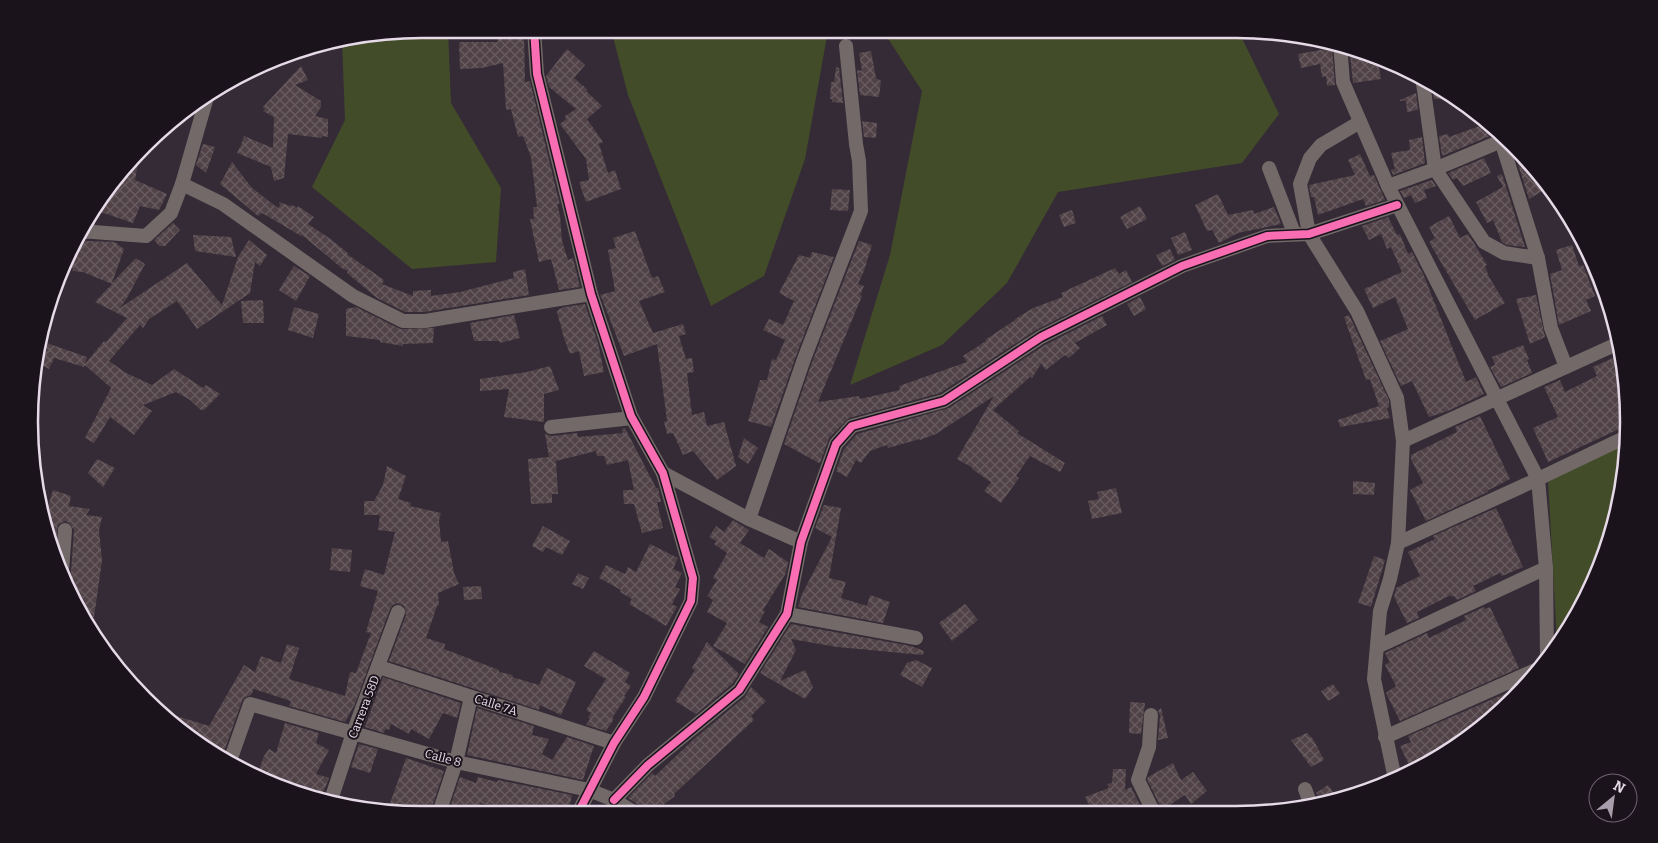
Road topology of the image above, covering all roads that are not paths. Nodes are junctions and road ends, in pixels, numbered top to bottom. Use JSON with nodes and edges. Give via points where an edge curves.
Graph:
{"nodes":[{"id":1,"x":535,"y":38,"type":"edge"},
{"id":2,"x":846,"y":46,"type":"dead end"},
{"id":3,"x":1341,"y":52,"type":"edge"},
{"id":4,"x":1423,"y":86,"type":"edge"},
{"id":5,"x":205,"y":104,"type":"edge"},
{"id":6,"x":1360,"y":122,"type":"junction"},
{"id":7,"x":1497,"y":139,"type":"edge"},
{"id":8,"x":1505,"y":147,"type":"edge"},
{"id":9,"x":1269,"y":168,"type":"dead end"},
{"id":10,"x":1435,"y":169,"type":"junction"},
{"id":11,"x":182,"y":184,"type":"junction"},
{"id":12,"x":1388,"y":186,"type":"junction"},
{"id":13,"x":1397,"y":205,"type":"junction"},
{"id":14,"x":87,"y":232,"type":"edge"},
{"id":15,"x":1294,"y":234,"type":"junction"},
{"id":16,"x":1309,"y":234,"type":"junction"},
{"id":17,"x":1538,"y":258,"type":"junction"},
{"id":18,"x":591,"y":294,"type":"junction"},
{"id":19,"x":1613,"y":346,"type":"edge"},
{"id":20,"x":1566,"y":367,"type":"junction"},
{"id":21,"x":1496,"y":399,"type":"junction"},
{"id":22,"x":632,"y":418,"type":"junction"},
{"id":23,"x":551,"y":427,"type":"dead end"},
{"id":24,"x":1620,"y":440,"type":"edge"},
{"id":25,"x":1403,"y":441,"type":"junction"},
{"id":26,"x":663,"y":473,"type":"junction"},
{"id":27,"x":1538,"y":479,"type":"junction"},
{"id":28,"x":749,"y":519,"type":"junction"},
{"id":29,"x":66,"y":530,"type":"dead end"},
{"id":30,"x":801,"y":542,"type":"junction"},
{"id":31,"x":1398,"y":543,"type":"junction"},
{"id":32,"x":63,"y":558,"type":"edge"},
{"id":33,"x":1546,"y":568,"type":"junction"},
{"id":34,"x":398,"y":612,"type":"dead end"},
{"id":35,"x":787,"y":614,"type":"junction"},
{"id":36,"x":916,"y":638,"type":"dead end"},
{"id":37,"x":1377,"y":647,"type":"junction"},
{"id":38,"x":1547,"y":647,"type":"edge"},
{"id":39,"x":379,"y":667,"type":"junction"},
{"id":40,"x":1526,"y":674,"type":"edge"},
{"id":41,"x":471,"y":697,"type":"junction"},
{"id":42,"x":1151,"y":715,"type":"dead end"},
{"id":43,"x":353,"y":732,"type":"junction"},
{"id":44,"x":1385,"y":736,"type":"junction"},
{"id":45,"x":614,"y":744,"type":"junction"},
{"id":46,"x":232,"y":756,"type":"edge"},
{"id":47,"x":456,"y":762,"type":"junction"},
{"id":48,"x":1393,"y":772,"type":"edge"},
{"id":49,"x":1305,"y":789,"type":"dead end"},
{"id":50,"x":589,"y":790,"type":"junction"},
{"id":51,"x":332,"y":795,"type":"edge"},
{"id":52,"x":1309,"y":798,"type":"edge"},
{"id":53,"x":614,"y":800,"type":"junction"},
{"id":54,"x":441,"y":806,"type":"edge"},
{"id":55,"x":581,"y":806,"type":"edge"},
{"id":56,"x":624,"y":806,"type":"edge"},
{"id":57,"x":1150,"y":806,"type":"edge"}],
"edges":[{"from":1,"to":18,"type":"street","via":[[537,74]]},
{"from":2,"to":28,"type":"street","via":[[859,160],[861,211],[804,360]]},
{"from":3,"to":6,"type":"street","via":[[1343,82]]},
{"from":4,"to":10,"type":"street"},
{"from":5,"to":11,"type":"street"},
{"from":6,"to":12,"type":"street"},
{"from":6,"to":16,"type":"street","via":[[1321,145],[1310,158],[1300,184]]},
{"from":7,"to":10,"type":"street"},
{"from":8,"to":17,"type":"street"},
{"from":9,"to":15,"type":"street"},
{"from":10,"to":12,"type":"street"},
{"from":10,"to":17,"type":"street","via":[[1484,242],[1504,253]]},
{"from":11,"to":14,"type":"street","via":[[171,213],[146,236]]},
{"from":11,"to":18,"type":"street","via":[[223,204],[353,296],[403,321],[425,321]]},
{"from":12,"to":13,"type":"street"},
{"from":13,"to":16,"type":"street"},
{"from":13,"to":21,"type":"street"},
{"from":15,"to":16,"type":"street"},
{"from":15,"to":30,"type":"street","via":[[1267,236],[1182,266],[1041,337],[944,401],[852,426],[836,444]]},
{"from":16,"to":25,"type":"street","via":[[1357,312],[1397,398]]},
{"from":17,"to":20,"type":"street","via":[[1550,328]]},
{"from":18,"to":22,"type":"street"},
{"from":19,"to":20,"type":"street"},
{"from":20,"to":21,"type":"street"},
{"from":21,"to":25,"type":"street"},
{"from":21,"to":27,"type":"street"},
{"from":22,"to":23,"type":"street"},
{"from":22,"to":26,"type":"street"},
{"from":24,"to":27,"type":"street"},
{"from":25,"to":31,"type":"street"},
{"from":26,"to":28,"type":"street"},
{"from":26,"to":45,"type":"street","via":[[693,578],[691,601],[644,697]]},
{"from":27,"to":31,"type":"street"},
{"from":27,"to":33,"type":"street"},
{"from":28,"to":30,"type":"street"},
{"from":29,"to":32,"type":"street"},
{"from":30,"to":35,"type":"street"},
{"from":31,"to":37,"type":"street","via":[[1380,610]]},
{"from":33,"to":37,"type":"street"},
{"from":33,"to":38,"type":"street"},
{"from":34,"to":39,"type":"street","name":"Carrera 58D"},
{"from":35,"to":36,"type":"street"},
{"from":35,"to":53,"type":"street","via":[[739,690],[648,766]]},
{"from":37,"to":44,"type":"street","via":[[1374,678]]},
{"from":39,"to":41,"type":"street","name":"Calle 7A"},
{"from":39,"to":43,"type":"street","name":"Carrera 58D"},
{"from":40,"to":44,"type":"street"},
{"from":41,"to":45,"type":"street","name":"Calle 7A"},
{"from":41,"to":47,"type":"street"},
{"from":42,"to":57,"type":"street","via":[[1149,747],[1138,780]]},
{"from":43,"to":46,"type":"street","name":"Calle 8","via":[[250,704]]},
{"from":43,"to":47,"type":"street","name":"Calle 8"},
{"from":43,"to":51,"type":"street","name":"Carrera 58D"},
{"from":44,"to":48,"type":"street"},
{"from":45,"to":50,"type":"street"},
{"from":47,"to":50,"type":"street","name":"Calle 8"},
{"from":47,"to":54,"type":"street"},
{"from":49,"to":52,"type":"street"},
{"from":50,"to":53,"type":"street","name":"Calle 8"},
{"from":50,"to":55,"type":"street"},
{"from":53,"to":56,"type":"street","name":"Calle 8"}]}
